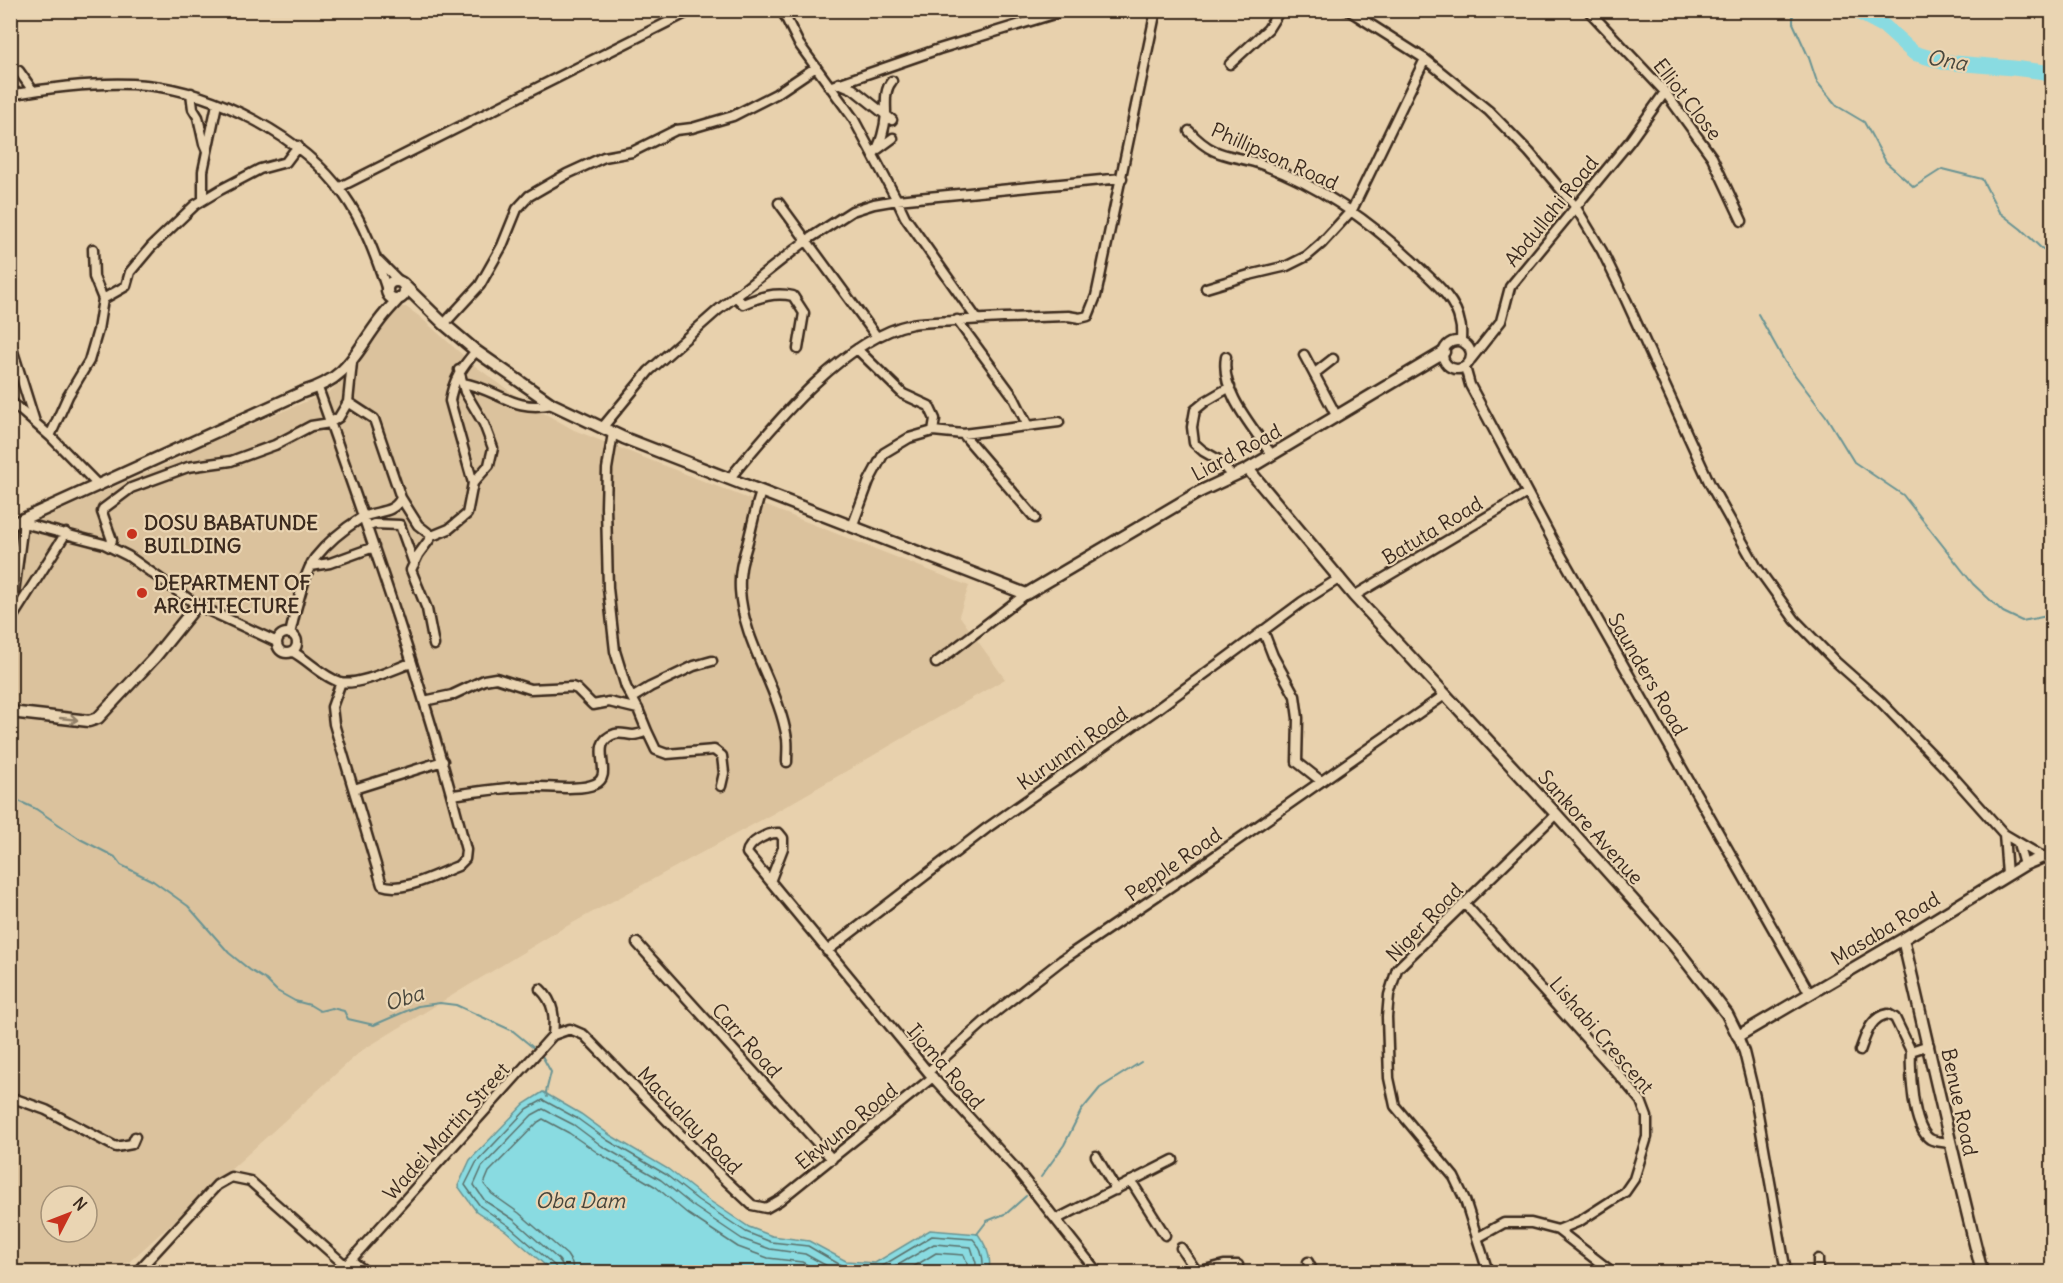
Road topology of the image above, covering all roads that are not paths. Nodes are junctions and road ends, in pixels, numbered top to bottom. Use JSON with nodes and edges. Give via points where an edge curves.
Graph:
{"nodes":[{"id":1,"x":692,"y":10,"type":"edge"},
{"id":2,"x":782,"y":10,"type":"edge"},
{"id":3,"x":1067,"y":10,"type":"edge"},
{"id":4,"x":1156,"y":10,"type":"edge"},
{"id":5,"x":1280,"y":10,"type":"edge"},
{"id":6,"x":1348,"y":10,"type":"edge"},
{"id":7,"x":1588,"y":10,"type":"edge"},
{"id":8,"x":1425,"y":59,"type":"junction"},
{"id":9,"x":1230,"y":64,"type":"dead end"},
{"id":10,"x":816,"y":68,"type":"junction"},
{"id":11,"x":19,"y":72,"type":"dead end"},
{"id":12,"x":892,"y":81,"type":"dead end"},
{"id":13,"x":839,"y":83,"type":"junction"},
{"id":14,"x":830,"y":87,"type":"junction"},
{"id":15,"x":33,"y":91,"type":"junction"},
{"id":16,"x":1665,"y":92,"type":"junction"},
{"id":17,"x":191,"y":93,"type":"junction"},
{"id":18,"x":10,"y":95,"type":"edge"},
{"id":19,"x":217,"y":104,"type":"junction"},
{"id":20,"x":889,"y":117,"type":"junction"},
{"id":21,"x":1189,"y":131,"type":"dead end"},
{"id":22,"x":894,"y":138,"type":"dead end"},
{"id":23,"x":298,"y":146,"type":"junction"},
{"id":24,"x":208,"y":151,"type":"junction"},
{"id":25,"x":875,"y":152,"type":"junction"},
{"id":26,"x":1122,"y":178,"type":"junction"},
{"id":27,"x":338,"y":188,"type":"junction"},
{"id":28,"x":203,"y":200,"type":"junction"},
{"id":29,"x":897,"y":200,"type":"junction"},
{"id":30,"x":779,"y":203,"type":"dead end"},
{"id":31,"x":1575,"y":206,"type":"junction"},
{"id":32,"x":1352,"y":210,"type":"junction"},
{"id":33,"x":1742,"y":221,"type":"dead end"},
{"id":34,"x":807,"y":240,"type":"junction"},
{"id":35,"x":93,"y":249,"type":"dead end"},
{"id":36,"x":377,"y":259,"type":"junction"},
{"id":37,"x":400,"y":282,"type":"junction"},
{"id":38,"x":1206,"y":288,"type":"dead end"},
{"id":39,"x":387,"y":292,"type":"junction"},
{"id":40,"x":735,"y":296,"type":"junction"},
{"id":41,"x":400,"y":297,"type":"junction"},
{"id":42,"x":103,"y":299,"type":"junction"},
{"id":43,"x":425,"y":306,"type":"junction"},
{"id":44,"x":381,"y":319,"type":"junction"},
{"id":45,"x":977,"y":319,"type":"junction"},
{"id":46,"x":957,"y":320,"type":"junction"},
{"id":47,"x":444,"y":324,"type":"junction"},
{"id":48,"x":877,"y":337,"type":"junction"},
{"id":49,"x":10,"y":342,"type":"edge"},
{"id":50,"x":1465,"y":344,"type":"junction"},
{"id":51,"x":1483,"y":345,"type":"junction"},
{"id":52,"x":798,"y":349,"type":"dead end"},
{"id":53,"x":857,"y":349,"type":"junction"},
{"id":54,"x":476,"y":351,"type":"junction"},
{"id":55,"x":1444,"y":352,"type":"junction"},
{"id":56,"x":1304,"y":355,"type":"dead end"},
{"id":57,"x":1226,"y":357,"type":"dead end"},
{"id":58,"x":1334,"y":358,"type":"dead end"},
{"id":59,"x":1471,"y":359,"type":"junction"},
{"id":60,"x":352,"y":362,"type":"junction"},
{"id":61,"x":1464,"y":367,"type":"junction"},
{"id":62,"x":459,"y":370,"type":"junction"},
{"id":63,"x":1315,"y":372,"type":"junction"},
{"id":64,"x":463,"y":383,"type":"junction"},
{"id":65,"x":1230,"y":387,"type":"junction"},
{"id":66,"x":318,"y":388,"type":"junction"},
{"id":67,"x":10,"y":401,"type":"edge"},
{"id":68,"x":348,"y":402,"type":"junction"},
{"id":69,"x":552,"y":404,"type":"junction"},
{"id":70,"x":1336,"y":415,"type":"junction"},
{"id":71,"x":35,"y":422,"type":"junction"},
{"id":72,"x":1059,"y":422,"type":"dead end"},
{"id":73,"x":330,"y":423,"type":"junction"},
{"id":74,"x":1028,"y":426,"type":"junction"},
{"id":75,"x":602,"y":428,"type":"junction"},
{"id":76,"x":933,"y":431,"type":"junction"},
{"id":77,"x":613,"y":433,"type":"junction"},
{"id":78,"x":963,"y":434,"type":"junction"},
{"id":79,"x":50,"y":436,"type":"junction"},
{"id":80,"x":1272,"y":454,"type":"junction"},
{"id":81,"x":1248,"y":469,"type":"junction"},
{"id":82,"x":1232,"y":476,"type":"junction"},
{"id":83,"x":729,"y":479,"type":"junction"},
{"id":84,"x":473,"y":483,"type":"junction"},
{"id":85,"x":98,"y":485,"type":"junction"},
{"id":86,"x":761,"y":492,"type":"junction"},
{"id":87,"x":1527,"y":493,"type":"junction"},
{"id":88,"x":401,"y":498,"type":"junction"},
{"id":89,"x":363,"y":517,"type":"junction"},
{"id":90,"x":1035,"y":518,"type":"dead end"},
{"id":91,"x":17,"y":523,"type":"edge"},
{"id":92,"x":366,"y":526,"type":"junction"},
{"id":93,"x":852,"y":527,"type":"junction"},
{"id":94,"x":66,"y":533,"type":"junction"},
{"id":95,"x":432,"y":536,"type":"junction"},
{"id":96,"x":110,"y":546,"type":"junction"},
{"id":97,"x":374,"y":548,"type":"junction"},
{"id":98,"x":414,"y":564,"type":"junction"},
{"id":99,"x":311,"y":566,"type":"junction"},
{"id":100,"x":1340,"y":578,"type":"junction"},
{"id":101,"x":1026,"y":594,"type":"junction"},
{"id":102,"x":1354,"y":596,"type":"junction"},
{"id":103,"x":197,"y":605,"type":"junction"},
{"id":104,"x":11,"y":620,"type":"edge"},
{"id":105,"x":1263,"y":630,"type":"junction"},
{"id":106,"x":290,"y":634,"type":"junction"},
{"id":107,"x":277,"y":642,"type":"junction"},
{"id":108,"x":434,"y":645,"type":"dead end"},
{"id":109,"x":293,"y":652,"type":"junction"},
{"id":110,"x":712,"y":661,"type":"dead end"},
{"id":111,"x":411,"y":663,"type":"junction"},
{"id":112,"x":936,"y":663,"type":"dead end"},
{"id":113,"x":341,"y":682,"type":"junction"},
{"id":114,"x":1446,"y":694,"type":"junction"},
{"id":115,"x":632,"y":698,"type":"junction"},
{"id":116,"x":424,"y":701,"type":"junction"},
{"id":117,"x":638,"y":708,"type":"junction"},
{"id":118,"x":10,"y":712,"type":"edge"},
{"id":119,"x":646,"y":731,"type":"junction"},
{"id":120,"x":443,"y":761,"type":"junction"},
{"id":121,"x":787,"y":762,"type":"dead end"},
{"id":122,"x":1321,"y":781,"type":"junction"},
{"id":123,"x":721,"y":786,"type":"dead end"},
{"id":124,"x":354,"y":789,"type":"junction"},
{"id":125,"x":452,"y":795,"type":"junction"},
{"id":126,"x":1556,"y":814,"type":"junction"},
{"id":127,"x":2004,"y":834,"type":"junction"},
{"id":128,"x":2018,"y":843,"type":"junction"},
{"id":129,"x":2048,"y":857,"type":"edge"},
{"id":130,"x":2024,"y":865,"type":"junction"},
{"id":131,"x":2007,"y":875,"type":"junction"},
{"id":132,"x":771,"y":879,"type":"junction"},
{"id":133,"x":1464,"y":903,"type":"junction"},
{"id":134,"x":1904,"y":939,"type":"junction"},
{"id":135,"x":637,"y":943,"type":"dead end"},
{"id":136,"x":827,"y":951,"type":"junction"},
{"id":137,"x":540,"y":989,"type":"dead end"},
{"id":138,"x":1810,"y":994,"type":"junction"},
{"id":139,"x":553,"y":1035,"type":"junction"},
{"id":140,"x":1738,"y":1036,"type":"junction"},
{"id":141,"x":1929,"y":1045,"type":"junction"},
{"id":142,"x":1860,"y":1051,"type":"dead end"},
{"id":143,"x":1911,"y":1051,"type":"junction"},
{"id":144,"x":930,"y":1075,"type":"junction"},
{"id":145,"x":10,"y":1097,"type":"edge"},
{"id":146,"x":135,"y":1137,"type":"dead end"},
{"id":147,"x":1949,"y":1143,"type":"junction"},
{"id":148,"x":1096,"y":1156,"type":"dead end"},
{"id":149,"x":832,"y":1159,"type":"junction"},
{"id":150,"x":1173,"y":1160,"type":"dead end"},
{"id":151,"x":1131,"y":1181,"type":"junction"},
{"id":152,"x":1116,"y":1190,"type":"junction"},
{"id":153,"x":780,"y":1200,"type":"joint"},
{"id":154,"x":1057,"y":1220,"type":"junction"},
{"id":155,"x":1558,"y":1230,"type":"junction"},
{"id":156,"x":1165,"y":1235,"type":"dead end"},
{"id":157,"x":1477,"y":1238,"type":"junction"},
{"id":158,"x":1181,"y":1248,"type":"dead end"},
{"id":159,"x":1818,"y":1259,"type":"dead end"},
{"id":160,"x":1308,"y":1262,"type":"dead end"},
{"id":161,"x":1238,"y":1264,"type":"dead end"},
{"id":162,"x":346,"y":1266,"type":"edge"},
{"id":163,"x":137,"y":1272,"type":"edge"},
{"id":164,"x":366,"y":1272,"type":"edge"},
{"id":165,"x":1097,"y":1272,"type":"edge"},
{"id":166,"x":1197,"y":1272,"type":"edge"},
{"id":167,"x":1313,"y":1272,"type":"edge"},
{"id":168,"x":1488,"y":1272,"type":"edge"},
{"id":169,"x":1612,"y":1272,"type":"edge"},
{"id":170,"x":1786,"y":1272,"type":"edge"},
{"id":171,"x":1818,"y":1272,"type":"edge"},
{"id":172,"x":1982,"y":1272,"type":"edge"}],
"edges":[{"from":1,"to":27,"type":"street"},
{"from":2,"to":10,"type":"street"},
{"from":3,"to":13,"type":"street"},
{"from":4,"to":26,"type":"street"},
{"from":5,"to":9,"type":"street","via":[[1268,29]]},
{"from":6,"to":8,"type":"street"},
{"from":7,"to":16,"type":"street","name":"Elliot Close"},
{"from":8,"to":31,"type":"street","via":[[1489,111]]},
{"from":8,"to":32,"type":"street"},
{"from":10,"to":14,"type":"street"},
{"from":10,"to":47,"type":"street","via":[[733,116],[676,130],[633,152],[604,157],[529,196],[517,209],[480,285]]},
{"from":11,"to":15,"type":"street"},
{"from":12,"to":20,"type":"street","via":[[886,93]]},
{"from":13,"to":14,"type":"street"},
{"from":13,"to":20,"type":"street"},
{"from":14,"to":25,"type":"street"},
{"from":15,"to":17,"type":"street","via":[[134,85]]},
{"from":15,"to":18,"type":"street"},
{"from":16,"to":31,"type":"street","name":"Abdullahi Road"},
{"from":16,"to":33,"type":"street","name":"Elliot Close","via":[[1712,157]]},
{"from":17,"to":19,"type":"street"},
{"from":17,"to":24,"type":"street"},
{"from":19,"to":23,"type":"street","via":[[277,131]]},
{"from":19,"to":24,"type":"street"},
{"from":20,"to":25,"type":"street"},
{"from":21,"to":32,"type":"street","name":"Phillipson Road","via":[[1212,150],[1264,165],[1322,191]]},
{"from":22,"to":25,"type":"street"},
{"from":23,"to":27,"type":"street"},
{"from":23,"to":28,"type":"street","via":[[286,162],[260,169]]},
{"from":24,"to":28,"type":"street","via":[[202,176]]},
{"from":25,"to":29,"type":"street"},
{"from":26,"to":29,"type":"street"},
{"from":26,"to":45,"type":"street","via":[[1088,316]]},
{"from":27,"to":36,"type":"street"},
{"from":28,"to":42,"type":"street","via":[[151,247],[130,272],[126,286]]},
{"from":29,"to":34,"type":"street","via":[[852,211]]},
{"from":29,"to":45,"type":"street","via":[[904,217]]},
{"from":30,"to":34,"type":"street"},
{"from":31,"to":51,"type":"street","name":"Abdullahi Road","via":[[1510,287],[1501,321]]},
{"from":31,"to":127,"type":"street","via":[[1626,300],[1710,484],[1756,566],[1795,620],[1888,709]]},
{"from":32,"to":38,"type":"street","via":[[1307,256],[1287,266]]},
{"from":32,"to":50,"type":"street","name":"Phillipson Road","via":[[1393,242],[1438,286],[1460,322]]},
{"from":34,"to":40,"type":"street"},
{"from":34,"to":48,"type":"street"},
{"from":35,"to":42,"type":"street","via":[[94,277]]},
{"from":36,"to":37,"type":"street"},
{"from":36,"to":39,"type":"street"},
{"from":37,"to":39,"type":"street","via":[[390,282]]},
{"from":37,"to":41,"type":"street","via":[[404,292]]},
{"from":37,"to":43,"type":"street"},
{"from":39,"to":41,"type":"street","via":[[395,299]]},
{"from":39,"to":44,"type":"street"},
{"from":40,"to":52,"type":"street","via":[[743,304],[779,293],[793,296],[804,313]]},
{"from":40,"to":75,"type":"street","via":[[649,371]]},
{"from":41,"to":43,"type":"street"},
{"from":41,"to":44,"type":"street"},
{"from":42,"to":79,"type":"street","via":[[89,362]]},
{"from":43,"to":47,"type":"street"},
{"from":44,"to":60,"type":"street"},
{"from":45,"to":46,"type":"street"},
{"from":46,"to":48,"type":"street","via":[[911,324]]},
{"from":46,"to":74,"type":"street","via":[[1013,396]]},
{"from":47,"to":54,"type":"street"},
{"from":48,"to":53,"type":"street"},
{"from":49,"to":71,"type":"street"},
{"from":50,"to":51,"type":"street"},
{"from":50,"to":55,"type":"street","via":[[1452,342]]},
{"from":50,"to":59,"type":"street"},
{"from":51,"to":59,"type":"street","name":"Abdullahi Road"},
{"from":53,"to":76,"type":"street","via":[[903,394],[929,406],[935,419]]},
{"from":53,"to":83,"type":"street","via":[[784,413]]},
{"from":54,"to":62,"type":"street"},
{"from":54,"to":69,"type":"street"},
{"from":55,"to":61,"type":"street","via":[[1444,361],[1451,368]]},
{"from":55,"to":70,"type":"street","name":"Liard Road"},
{"from":56,"to":63,"type":"street"},
{"from":57,"to":65,"type":"street","via":[[1225,374]]},
{"from":58,"to":63,"type":"street"},
{"from":59,"to":61,"type":"street"},
{"from":60,"to":66,"type":"street"},
{"from":60,"to":68,"type":"street"},
{"from":61,"to":87,"type":"street","name":"Saunders Road"},
{"from":62,"to":64,"type":"street"},
{"from":62,"to":84,"type":"street","via":[[450,401]]},
{"from":63,"to":70,"type":"street"},
{"from":64,"to":69,"type":"street","via":[[480,386],[517,405]]},
{"from":64,"to":84,"type":"street","via":[[493,448],[489,465]]},
{"from":65,"to":80,"type":"street"},
{"from":65,"to":82,"type":"street","via":[[1195,410],[1192,427],[1194,442]]},
{"from":66,"to":73,"type":"street"},
{"from":66,"to":85,"type":"street"},
{"from":67,"to":71,"type":"street"},
{"from":68,"to":73,"type":"street"},
{"from":68,"to":88,"type":"street","via":[[374,419]]},
{"from":69,"to":75,"type":"street"},
{"from":70,"to":80,"type":"street","name":"Liard Road"},
{"from":71,"to":79,"type":"street"},
{"from":72,"to":74,"type":"street"},
{"from":73,"to":89,"type":"street"},
{"from":73,"to":96,"type":"street","via":[[311,426],[275,445],[231,460],[188,467],[131,488],[103,509],[112,540]]},
{"from":74,"to":78,"type":"street"},
{"from":75,"to":77,"type":"street"},
{"from":76,"to":78,"type":"street"},
{"from":76,"to":93,"type":"street","via":[[909,438],[884,453]]},
{"from":77,"to":83,"type":"street"},
{"from":77,"to":115,"type":"street","via":[[607,468],[608,588],[615,651]]},
{"from":78,"to":90,"type":"street"},
{"from":79,"to":85,"type":"street"},
{"from":80,"to":81,"type":"street","name":"Liard Road"},
{"from":81,"to":82,"type":"street","name":"Liard Road"},
{"from":81,"to":100,"type":"street","name":"Sankore Avenue"},
{"from":82,"to":101,"type":"street","name":"Liard Road","via":[[1198,492]]},
{"from":83,"to":86,"type":"street"},
{"from":84,"to":95,"type":"street","via":[[467,514],[449,529]]},
{"from":85,"to":91,"type":"street"},
{"from":86,"to":93,"type":"street"},
{"from":86,"to":121,"type":"street","via":[[741,563],[740,591],[747,627],[783,722],[788,741]]},
{"from":87,"to":102,"type":"street","name":"Batuta Road"},
{"from":87,"to":138,"type":"street","name":"Saunders Road"},
{"from":88,"to":89,"type":"street","via":[[392,509]]},
{"from":88,"to":95,"type":"street","via":[[418,525]]},
{"from":89,"to":92,"type":"street"},
{"from":89,"to":99,"type":"street","via":[[332,540]]},
{"from":91,"to":94,"type":"street"},
{"from":91,"to":104,"type":"street"},
{"from":92,"to":97,"type":"street"},
{"from":92,"to":98,"type":"street","via":[[400,525]]},
{"from":93,"to":101,"type":"street"},
{"from":94,"to":96,"type":"street"},
{"from":94,"to":104,"type":"street"},
{"from":95,"to":98,"type":"street"},
{"from":96,"to":103,"type":"street"},
{"from":97,"to":99,"type":"street"},
{"from":97,"to":111,"type":"street"},
{"from":98,"to":108,"type":"street","via":[[411,570],[427,609]]},
{"from":99,"to":106,"type":"street"},
{"from":100,"to":102,"type":"street","name":"Sankore Avenue"},
{"from":100,"to":105,"type":"street","name":"Kurunmi Road"},
{"from":101,"to":112,"type":"street"},
{"from":102,"to":114,"type":"street","name":"Sankore Avenue"},
{"from":103,"to":107,"type":"street"},
{"from":118,"to":103,"type":"street","one_way":true,"via":[[89,721],[98,718]]},
{"from":105,"to":122,"type":"street","via":[[1295,696],[1297,762]]},
{"from":105,"to":136,"type":"street","name":"Kurunmi Road","via":[[987,828]]},
{"from":106,"to":107,"type":"street","via":[[283,634]]},
{"from":106,"to":109,"type":"street","via":[[297,640]]},
{"from":107,"to":109,"type":"street","via":[[281,651]]},
{"from":109,"to":113,"type":"street"},
{"from":110,"to":115,"type":"street","via":[[694,666]]},
{"from":111,"to":113,"type":"street"},
{"from":111,"to":116,"type":"street"},
{"from":113,"to":124,"type":"street","via":[[332,707]]},
{"from":114,"to":122,"type":"street","name":"Pepple Road"},
{"from":114,"to":126,"type":"street","name":"Sankore Avenue"},
{"from":115,"to":117,"type":"street"},
{"from":116,"to":117,"type":"street","via":[[496,678],[530,689],[572,687],[592,705],[609,702]]},
{"from":116,"to":120,"type":"street"},
{"from":117,"to":119,"type":"street"},
{"from":119,"to":123,"type":"street","via":[[656,750],[667,754],[717,752],[724,764]]},
{"from":119,"to":125,"type":"street","via":[[608,738],[600,753],[603,772],[593,785],[522,786]]},
{"from":120,"to":124,"type":"street"},
{"from":120,"to":125,"type":"street"},
{"from":122,"to":144,"type":"street","name":"Pepple Road","via":[[1062,960],[993,1014]]},
{"from":124,"to":125,"type":"street","via":[[382,885],[390,888],[458,866],[465,859]]},
{"from":126,"to":133,"type":"street","name":"Niger Road"},
{"from":126,"to":140,"type":"street","name":"Sankore Avenue","via":[[1675,947],[1727,1014]]},
{"from":127,"to":128,"type":"street"},
{"from":127,"to":131,"type":"street"},
{"from":128,"to":129,"type":"street"},
{"from":128,"to":130,"type":"street"},
{"from":129,"to":130,"type":"street","name":"Masaba Road"},
{"from":130,"to":131,"type":"street","name":"Masaba Road"},
{"from":131,"to":134,"type":"street","name":"Masaba Road"},
{"from":132,"to":132,"type":"street","name":"Ijoma Road","via":[[747,853],[748,848],[773,832],[783,838],[783,848]]},
{"from":132,"to":136,"type":"street","name":"Ijoma Road"},
{"from":133,"to":155,"type":"street","name":"Lishabi Crescent","via":[[1626,1083],[1641,1101],[1647,1117],[1640,1164],[1625,1192],[1580,1221]]},
{"from":133,"to":157,"type":"street","name":"Niger Road","via":[[1397,969],[1388,1006],[1389,1078],[1395,1106],[1454,1177]]},
{"from":134,"to":138,"type":"street","name":"Masaba Road"},
{"from":134,"to":141,"type":"street","name":"Benue Road"},
{"from":135,"to":149,"type":"street","name":"Carr Road"},
{"from":136,"to":144,"type":"street","name":"Ijoma Road"},
{"from":137,"to":139,"type":"street","via":[[555,1017]]},
{"from":138,"to":140,"type":"street","name":"Masaba Road"},
{"from":139,"to":153,"type":"street","name":"Macualay Road","via":[[570,1029],[584,1035],[752,1205],[766,1208]]},
{"from":139,"to":162,"type":"street","name":"Wadei Martin Street"},
{"from":140,"to":170,"type":"street","name":"Sankore Avenue","via":[[1755,1097]]},
{"from":141,"to":143,"type":"street"},
{"from":141,"to":147,"type":"street","name":"Benue Road"},
{"from":142,"to":143,"type":"street","via":[[1871,1024],[1880,1015],[1888,1014],[1895,1018]]},
{"from":143,"to":147,"type":"street","via":[[1910,1077],[1921,1129],[1931,1140]]},
{"from":144,"to":149,"type":"street","name":"Ekwuno Road"},
{"from":144,"to":154,"type":"street","name":"Ijoma Road"},
{"from":145,"to":146,"type":"street","via":[[46,1110],[116,1147],[132,1144]]},
{"from":147,"to":172,"type":"street","name":"Benue Road"},
{"from":148,"to":152,"type":"street"},
{"from":149,"to":153,"type":"street","name":"Ekwuno Road"},
{"from":150,"to":151,"type":"street"},
{"from":151,"to":152,"type":"street"},
{"from":151,"to":156,"type":"street"},
{"from":152,"to":154,"type":"street"},
{"from":154,"to":165,"type":"street","name":"Ijoma Road"},
{"from":155,"to":157,"type":"street","via":[[1531,1223],[1504,1223]]},
{"from":155,"to":169,"type":"street"},
{"from":157,"to":168,"type":"street","name":"Niger Road"},
{"from":158,"to":166,"type":"street"},
{"from":159,"to":171,"type":"street"},
{"from":160,"to":167,"type":"street"},
{"from":161,"to":166,"type":"street"},
{"from":162,"to":163,"type":"street","via":[[250,1181],[231,1177],[217,1185]]},
{"from":162,"to":164,"type":"street"}]}
